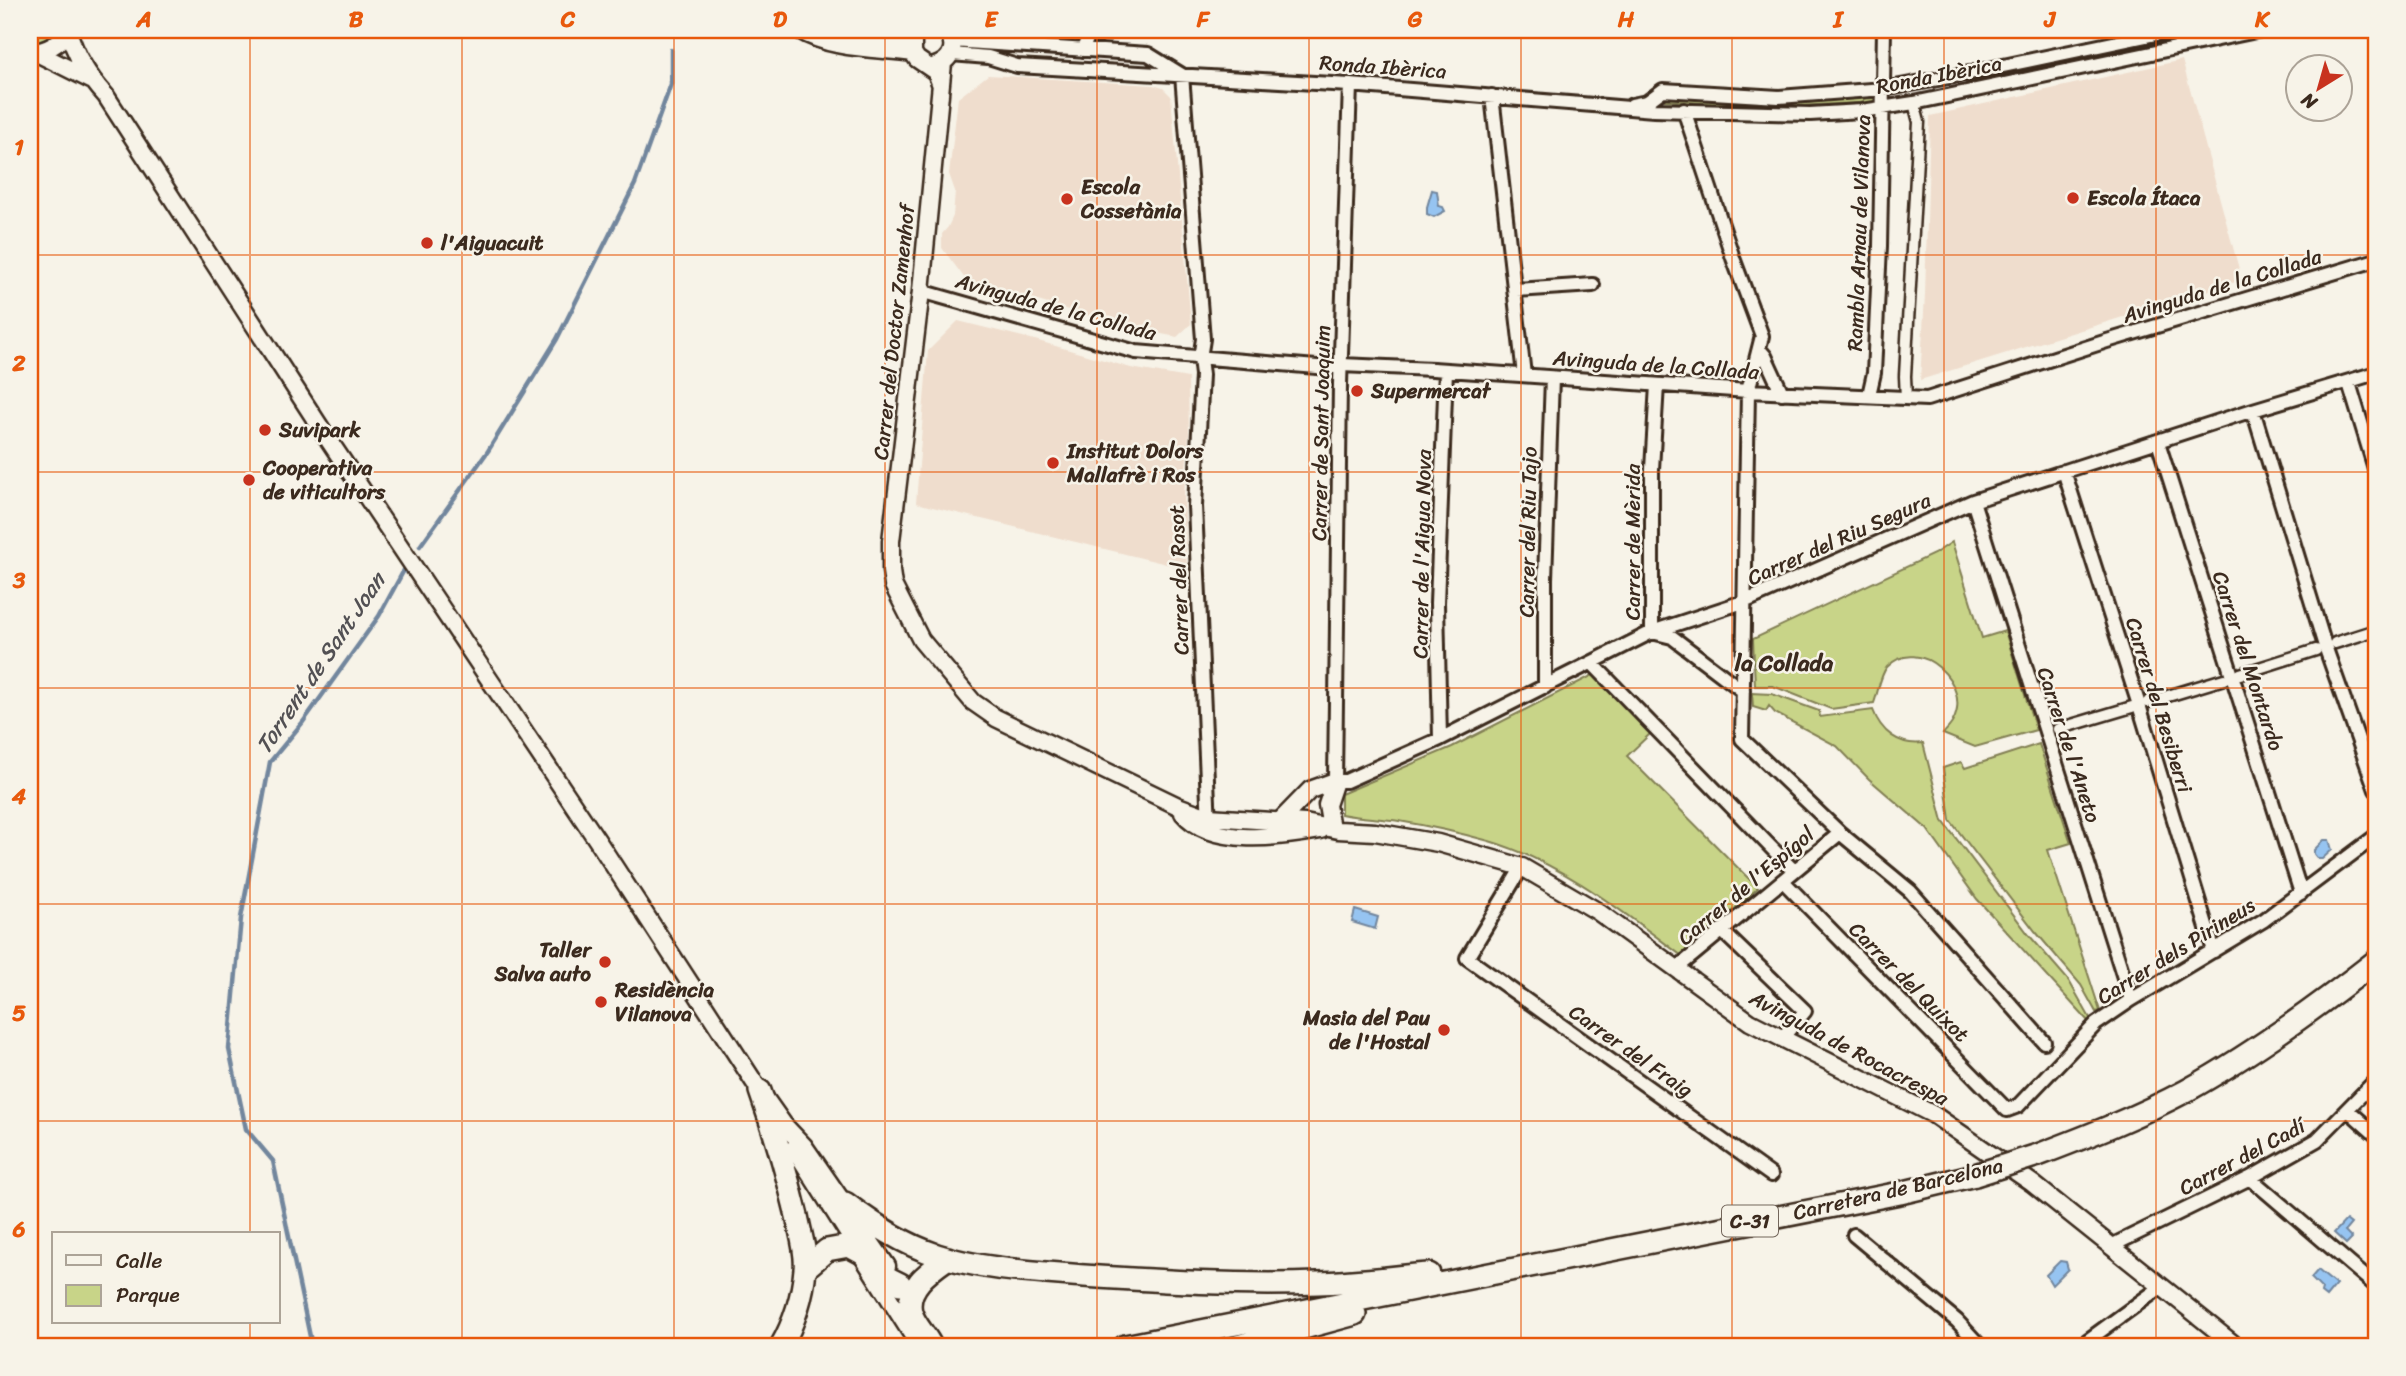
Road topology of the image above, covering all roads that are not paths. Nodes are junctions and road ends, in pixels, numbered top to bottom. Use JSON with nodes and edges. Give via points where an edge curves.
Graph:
{"nodes":[{"id":1,"x":67,"y":30,"type":"edge"},
{"id":2,"x":790,"y":30,"type":"edge"},
{"id":3,"x":799,"y":30,"type":"edge"},
{"id":4,"x":804,"y":30,"type":"edge"},
{"id":5,"x":838,"y":30,"type":"edge"},
{"id":6,"x":1090,"y":30,"type":"edge"},
{"id":7,"x":1884,"y":30,"type":"edge"},
{"id":8,"x":2175,"y":30,"type":"edge"},
{"id":9,"x":2260,"y":30,"type":"edge"},
{"id":10,"x":915,"y":40,"type":"edge"},
{"id":11,"x":1083,"y":50,"type":"junction"},
{"id":12,"x":944,"y":51,"type":"edge"},
{"id":13,"x":32,"y":52,"type":"edge"},
{"id":14,"x":1182,"y":75,"type":"junction"},
{"id":15,"x":91,"y":80,"type":"junction"},
{"id":16,"x":1350,"y":85,"type":"junction"},
{"id":17,"x":1884,"y":89,"type":"junction"},
{"id":18,"x":1492,"y":96,"type":"junction"},
{"id":19,"x":1914,"y":103,"type":"junction"},
{"id":20,"x":1622,"y":107,"type":"junction"},
{"id":21,"x":1883,"y":108,"type":"junction"},
{"id":22,"x":1684,"y":110,"type":"junction"},
{"id":23,"x":2376,"y":260,"type":"edge"},
{"id":24,"x":1592,"y":285,"type":"dead end"},
{"id":25,"x":1516,"y":290,"type":"junction"},
{"id":26,"x":921,"y":291,"type":"junction"},
{"id":27,"x":1759,"y":349,"type":"junction"},
{"id":28,"x":1200,"y":358,"type":"junction"},
{"id":29,"x":1341,"y":365,"type":"junction"},
{"id":30,"x":1446,"y":370,"type":"junction"},
{"id":31,"x":2376,"y":373,"type":"edge"},
{"id":32,"x":1524,"y":375,"type":"junction"},
{"id":33,"x":1552,"y":378,"type":"junction"},
{"id":34,"x":2349,"y":383,"type":"junction"},
{"id":35,"x":1657,"y":385,"type":"junction"},
{"id":36,"x":1748,"y":391,"type":"junction"},
{"id":37,"x":1782,"y":393,"type":"junction"},
{"id":38,"x":1869,"y":395,"type":"junction"},
{"id":39,"x":1906,"y":399,"type":"junction"},
{"id":40,"x":2253,"y":410,"type":"junction"},
{"id":41,"x":2158,"y":442,"type":"junction"},
{"id":42,"x":2064,"y":471,"type":"junction"},
{"id":43,"x":2376,"y":472,"type":"edge"},
{"id":44,"x":1973,"y":501,"type":"junction"},
{"id":45,"x":1746,"y":601,"type":"junction"},
{"id":46,"x":2376,"y":630,"type":"edge"},
{"id":47,"x":1652,"y":632,"type":"junction"},
{"id":48,"x":2336,"y":643,"type":"dead end"},
{"id":49,"x":2316,"y":650,"type":"dead end"},
{"id":50,"x":1592,"y":663,"type":"junction"},
{"id":51,"x":2240,"y":674,"type":"dead end"},
{"id":52,"x":2224,"y":679,"type":"dead end"},
{"id":53,"x":1545,"y":687,"type":"junction"},
{"id":54,"x":1743,"y":691,"type":"junction"},
{"id":55,"x":2148,"y":702,"type":"dead end"},
{"id":56,"x":2133,"y":707,"type":"dead end"},
{"id":57,"x":2058,"y":729,"type":"dead end"},
{"id":58,"x":1440,"y":739,"type":"junction"},
{"id":59,"x":1335,"y":782,"type":"junction"},
{"id":60,"x":2376,"y":790,"type":"edge"},
{"id":61,"x":1279,"y":821,"type":"junction"},
{"id":62,"x":1209,"y":825,"type":"junction"},
{"id":63,"x":1331,"y":828,"type":"junction"},
{"id":64,"x":1840,"y":833,"type":"junction"},
{"id":65,"x":2376,"y":836,"type":"edge"},
{"id":66,"x":1266,"y":838,"type":"junction"},
{"id":67,"x":1522,"y":867,"type":"junction"},
{"id":68,"x":1794,"y":871,"type":"junction"},
{"id":69,"x":1783,"y":881,"type":"junction"},
{"id":70,"x":2301,"y":893,"type":"junction"},
{"id":71,"x":1721,"y":930,"type":"junction"},
{"id":72,"x":2214,"y":951,"type":"junction"},
{"id":73,"x":2376,"y":961,"type":"edge"},
{"id":74,"x":1676,"y":969,"type":"junction"},
{"id":75,"x":2131,"y":1000,"type":"junction"},
{"id":76,"x":1782,"y":1038,"type":"junction"},
{"id":77,"x":2044,"y":1042,"type":"dead end"},
{"id":78,"x":2376,"y":1080,"type":"edge"},
{"id":79,"x":761,"y":1091,"type":"junction"},
{"id":80,"x":2007,"y":1110,"type":"joint"},
{"id":81,"x":2348,"y":1110,"type":"junction"},
{"id":82,"x":784,"y":1125,"type":"junction"},
{"id":83,"x":2376,"y":1135,"type":"edge"},
{"id":84,"x":1772,"y":1175,"type":"dead end"},
{"id":85,"x":2250,"y":1178,"type":"junction"},
{"id":86,"x":845,"y":1203,"type":"junction"},
{"id":87,"x":1854,"y":1235,"type":"dead end"},
{"id":88,"x":2110,"y":1246,"type":"junction"},
{"id":89,"x":858,"y":1251,"type":"junction"},
{"id":90,"x":948,"y":1258,"type":"junction"},
{"id":91,"x":1525,"y":1266,"type":"junction"},
{"id":92,"x":806,"y":1268,"type":"junction"},
{"id":93,"x":2376,"y":1286,"type":"edge"},
{"id":94,"x":2161,"y":1287,"type":"junction"},
{"id":95,"x":906,"y":1292,"type":"junction"},
{"id":96,"x":781,"y":1346,"type":"edge"},
{"id":97,"x":920,"y":1346,"type":"edge"},
{"id":98,"x":931,"y":1346,"type":"edge"},
{"id":99,"x":942,"y":1346,"type":"edge"},
{"id":100,"x":1125,"y":1346,"type":"edge"},
{"id":101,"x":1238,"y":1346,"type":"edge"},
{"id":102,"x":1980,"y":1346,"type":"edge"},
{"id":103,"x":2080,"y":1346,"type":"edge"},
{"id":104,"x":2236,"y":1346,"type":"edge"}],
"edges":[{"from":1,"to":13,"type":"street","via":[[60,41]]},
{"from":1,"to":15,"type":"street"},
{"from":2,"to":3,"type":"street"},
{"from":3,"to":4,"type":"street"},
{"from":3,"to":10,"type":"street","via":[[858,47]]},
{"from":5,"to":10,"type":"street"},
{"from":6,"to":11,"type":"street"},
{"from":7,"to":17,"type":"street","name":"Rambla Arnau de Vilanova"},
{"from":8,"to":17,"type":"street","name":"Ronda Ibèrica"},
{"from":9,"to":19,"type":"street","name":"Ronda Ibèrica"},
{"from":10,"to":12,"type":"street","via":[[923,64]]},
{"from":11,"to":12,"type":"street","name":"Ronda Ibèrica"},
{"from":11,"to":14,"type":"street","name":"Ronda Ibèrica","via":[[1149,54]]},
{"from":12,"to":14,"type":"street","name":"Ronda Ibèrica","via":[[1017,66]]},
{"from":12,"to":26,"type":"street","name":"Carrer del Doctor Zamenhof","via":[[936,72],[940,83]]},
{"from":13,"to":15,"type":"street"},
{"from":14,"to":16,"type":"street","name":"Ronda Ibèrica"},
{"from":14,"to":28,"type":"street","name":"Carrer del Rasot","via":[[1203,339]]},
{"from":15,"to":79,"type":"street","via":[[112,105]]},
{"from":16,"to":18,"type":"street","name":"Ronda Ibèrica"},
{"from":16,"to":29,"type":"street","name":"Carrer de Sant Joaquim"},
{"from":17,"to":20,"type":"street","name":"Ronda Ibèrica","via":[[1779,97],[1663,90],[1647,102]]},
{"from":17,"to":21,"type":"street","name":"Rambla Arnau de Vilanova"},
{"from":18,"to":20,"type":"street","name":"Ronda Ibèrica"},
{"from":18,"to":25,"type":"street"},
{"from":19,"to":21,"type":"street","name":"Ronda Ibèrica"},
{"from":19,"to":39,"type":"street","via":[[1919,122]]},
{"from":20,"to":22,"type":"street","name":"Ronda Ibèrica"},
{"from":21,"to":22,"type":"street","name":"Ronda Ibèrica","via":[[1780,115]]},
{"from":21,"to":38,"type":"street","name":"Rambla Arnau de Vilanova","via":[[1874,373]]},
{"from":22,"to":27,"type":"street","via":[[1762,336]]},
{"from":23,"to":39,"type":"street","name":"Avinguda de la Collada","via":[[1927,399]]},
{"from":24,"to":25,"type":"street"},
{"from":25,"to":32,"type":"street"},
{"from":26,"to":28,"type":"street","name":"Avinguda de la Collada","via":[[1136,352]]},
{"from":26,"to":62,"type":"street","name":"Carrer del Doctor Zamenhof","via":[[891,541],[893,585],[921,640],[974,702],[996,718],[1178,806],[1188,819]]},
{"from":27,"to":36,"type":"street"},
{"from":27,"to":37,"type":"street"},
{"from":28,"to":29,"type":"street","name":"Avinguda de la Collada","via":[[1329,368]]},
{"from":28,"to":62,"type":"street","name":"Carrer del Rasot","via":[[1195,506]]},
{"from":29,"to":30,"type":"street","name":"Avinguda de la Collada"},
{"from":29,"to":59,"type":"street","name":"Carrer de Sant Joaquim"},
{"from":30,"to":32,"type":"street","name":"Avinguda de la Collada"},
{"from":30,"to":58,"type":"street","name":"Carrer de l'Aigua Nova","via":[[1437,603]]},
{"from":31,"to":34,"type":"street","name":"Carrer del Riu Segura"},
{"from":32,"to":33,"type":"street","name":"Avinguda de la Collada"},
{"from":33,"to":35,"type":"street","name":"Avinguda de la Collada"},
{"from":33,"to":53,"type":"street","name":"Carrer del Riu Tajo"},
{"from":34,"to":40,"type":"street","name":"Carrer del Riu Segura"},
{"from":34,"to":43,"type":"street"},
{"from":35,"to":36,"type":"street","name":"Avinguda de la Collada"},
{"from":35,"to":47,"type":"street","name":"Carrer de Mèrida"},
{"from":36,"to":37,"type":"street","name":"Avinguda de la Collada"},
{"from":36,"to":45,"type":"street"},
{"from":37,"to":38,"type":"street","name":"Avinguda de la Collada"},
{"from":38,"to":39,"type":"street","name":"Avinguda de la Collada"},
{"from":40,"to":41,"type":"street","name":"Carrer del Riu Segura"},
{"from":40,"to":60,"type":"street","via":[[2325,646]]},
{"from":41,"to":42,"type":"street","name":"Carrer del Riu Segura"},
{"from":41,"to":70,"type":"street","name":"Carrer del Montardo"},
{"from":42,"to":44,"type":"street","name":"Carrer del Riu Segura"},
{"from":42,"to":72,"type":"street","name":"Carrer del Besiberri"},
{"from":44,"to":45,"type":"street","name":"Carrer del Riu Segura"},
{"from":44,"to":75,"type":"street","name":"Carrer de l'Aneto"},
{"from":45,"to":47,"type":"street","name":"Carrer del Riu Segura"},
{"from":45,"to":54,"type":"street"},
{"from":46,"to":48,"type":"street"},
{"from":47,"to":50,"type":"street","name":"Carrer del Riu Segura"},
{"from":47,"to":54,"type":"street","name":"Carrer de Mèrida","via":[[1672,637]]},
{"from":49,"to":51,"type":"street"},
{"from":50,"to":53,"type":"street","name":"Carrer del Riu Segura"},
{"from":50,"to":68,"type":"street"},
{"from":52,"to":55,"type":"street"},
{"from":53,"to":58,"type":"street","name":"Carrer del Riu Segura"},
{"from":54,"to":64,"type":"street","via":[[1742,739]]},
{"from":56,"to":57,"type":"street"},
{"from":58,"to":59,"type":"street","name":"Carrer del Riu Segura"},
{"from":59,"to":61,"type":"street","via":[[1310,790]]},
{"from":59,"to":63,"type":"street","via":[[1327,805]]},
{"from":61,"to":62,"type":"street","name":"Avinguda de Rocacrespa"},
{"from":61,"to":63,"type":"street","name":"Avinguda de Rocacrespa"},
{"from":61,"to":66,"type":"street"},
{"from":62,"to":66,"type":"street","name":"Avinguda de Rocacrespa"},
{"from":63,"to":66,"type":"street","name":"Avinguda de Rocacrespa"},
{"from":63,"to":67,"type":"street","name":"Avinguda de Rocacrespa","via":[[1437,843]]},
{"from":64,"to":68,"type":"street","name":"Carrer de l'Espígol"},
{"from":64,"to":77,"type":"street","via":[[1910,891]]},
{"from":65,"to":70,"type":"street","name":"Carrer dels Pirineus"},
{"from":67,"to":74,"type":"street","name":"Avinguda de Rocacrespa","via":[[1597,911]]},
{"from":67,"to":84,"type":"street","name":"Carrer del Fraig","via":[[1467,958]]},
{"from":68,"to":69,"type":"street","name":"Carrer de l'Espígol"},
{"from":69,"to":71,"type":"street","name":"Carrer de l'Espígol"},
{"from":69,"to":80,"type":"street","name":"Carrer del Quixot"},
{"from":70,"to":72,"type":"street","name":"Carrer dels Pirineus"},
{"from":71,"to":74,"type":"street","name":"Carrer de l'Espígol"},
{"from":71,"to":76,"type":"street","via":[[1805,1011]]},
{"from":72,"to":75,"type":"street","name":"Carrer dels Pirineus"},
{"from":73,"to":91,"type":"highway","name":"Carretera de Barcelona","number":"C-31","bridge":true,"via":[[2302,1017],[2187,1090],[2038,1155],[1900,1193]]},
{"from":74,"to":76,"type":"street","name":"Avinguda de Rocacrespa","via":[[1750,1022]]},
{"from":75,"to":80,"type":"street","name":"Carrer dels Pirineus","via":[[2096,1024],[2018,1106]]},
{"from":76,"to":88,"type":"street","name":"Avinguda de Rocacrespa","via":[[1934,1115],[2032,1183]]},
{"from":78,"to":81,"type":"street","name":"Carrer del Cadí"},
{"from":79,"to":82,"type":"street"},
{"from":79,"to":92,"type":"highway","via":[[785,1166]]},
{"from":81,"to":83,"type":"street"},
{"from":81,"to":85,"type":"street","name":"Carrer del Cadí","via":[[2317,1140]]},
{"from":82,"to":86,"type":"street"},
{"from":82,"to":89,"type":"street"},
{"from":85,"to":88,"type":"street","name":"Carrer del Cadí"},
{"from":85,"to":93,"type":"street"},
{"from":86,"to":90,"type":"highway","via":[[906,1242]]},
{"from":86,"to":95,"type":"street"},
{"from":87,"to":102,"type":"street"},
{"from":88,"to":94,"type":"street","name":"Avinguda de Rocacrespa"},
{"from":89,"to":92,"type":"highway","via":[[849,1246],[827,1250]]},
{"from":89,"to":95,"type":"highway","via":[[873,1259],[888,1279]]},
{"from":89,"to":97,"type":"street"},
{"from":90,"to":91,"type":"highway","via":[[1056,1274],[1262,1283],[1317,1283]]},
{"from":90,"to":95,"type":"highway"},
{"from":91,"to":100,"type":"highway","name":"Carretera de Barcelona","number":"C-31"},
{"from":91,"to":101,"type":"highway"},
{"from":92,"to":96,"type":"highway","via":[[796,1313]]},
{"from":94,"to":103,"type":"street"},
{"from":94,"to":104,"type":"street","name":"Avinguda de Rocacrespa"},
{"from":95,"to":98,"type":"highway","via":[[911,1312]]},
{"from":95,"to":99,"type":"street"}]}
